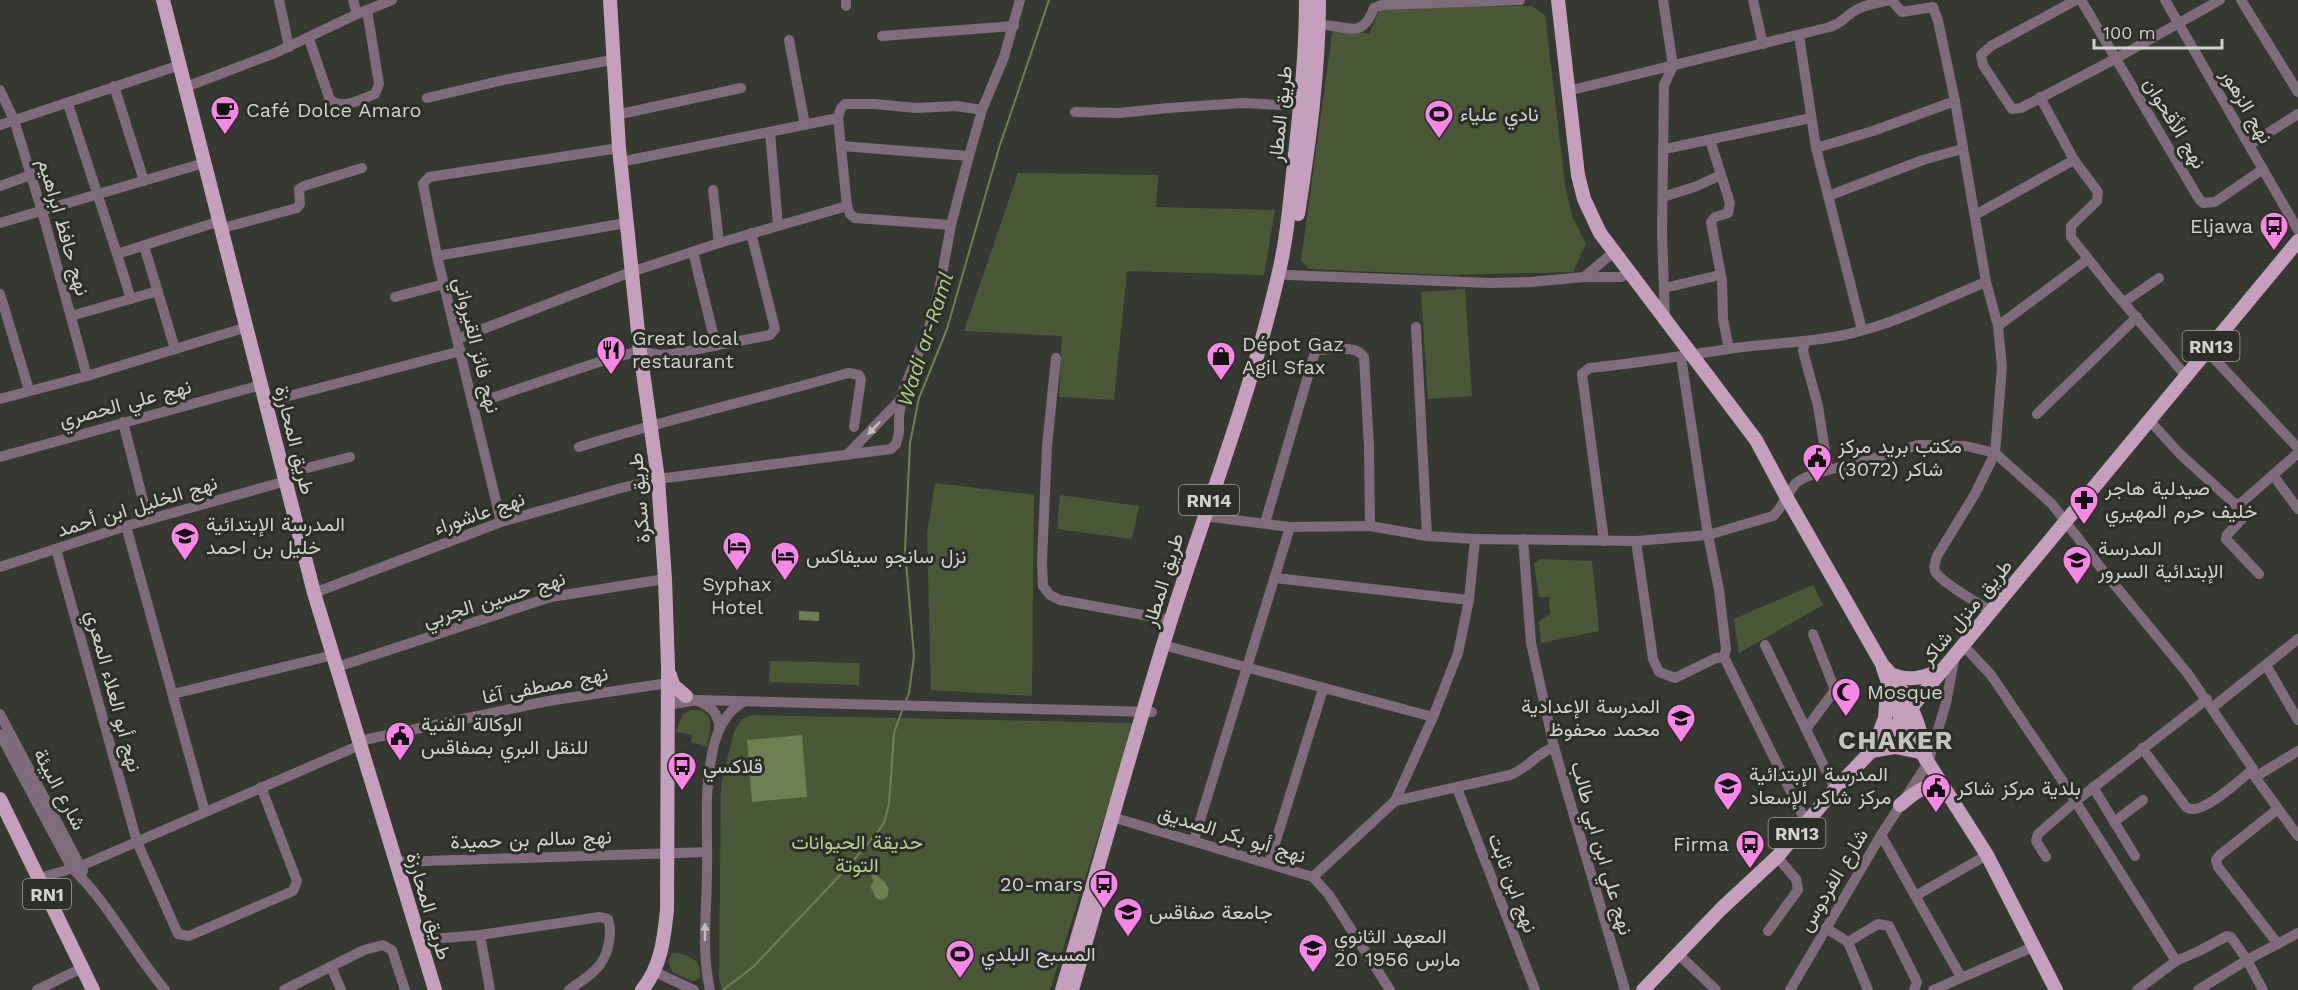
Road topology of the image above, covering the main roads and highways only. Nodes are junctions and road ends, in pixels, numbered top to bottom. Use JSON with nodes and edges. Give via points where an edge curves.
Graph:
{"nodes":[{"id":1,"x":163,"y":0,"type":"edge"},
{"id":2,"x":610,"y":0,"type":"edge"},
{"id":3,"x":1306,"y":0,"type":"edge"},
{"id":4,"x":1319,"y":0,"type":"edge"},
{"id":5,"x":1558,"y":0,"type":"edge"},
{"id":6,"x":1314,"y":28,"type":"junction"},
{"id":7,"x":2298,"y":241,"type":"edge"},
{"id":8,"x":1208,"y":516,"type":"junction"},
{"id":9,"x":1167,"y":646,"type":"junction"},
{"id":10,"x":668,"y":666,"type":"junction"},
{"id":11,"x":1943,"y":669,"type":"junction"},
{"id":12,"x":1890,"y":679,"type":"junction"},
{"id":13,"x":1911,"y":707,"type":"junction"},
{"id":14,"x":1901,"y":720,"type":"junction"},
{"id":15,"x":667,"y":733,"type":"junction"},
{"id":16,"x":1872,"y":750,"type":"junction"},
{"id":17,"x":1925,"y":759,"type":"junction"},
{"id":18,"x":1949,"y":795,"type":"junction"},
{"id":19,"x":0,"y":799,"type":"edge"},
{"id":20,"x":1900,"y":805,"type":"road end"},
{"id":21,"x":1116,"y":818,"type":"junction"},
{"id":22,"x":93,"y":990,"type":"edge"},
{"id":23,"x":435,"y":990,"type":"edge"},
{"id":24,"x":642,"y":990,"type":"edge"},
{"id":25,"x":1062,"y":990,"type":"edge"},
{"id":26,"x":1072,"y":990,"type":"edge"},
{"id":27,"x":1643,"y":990,"type":"edge"},
{"id":28,"x":2056,"y":990,"type":"edge"}],
"edges":[{"from":1,"to":23,"type":"main road","name":"طريق المحارزة","via":[[314,593]]},
{"from":2,"to":10,"type":"main road","name":"طريق سكرة","via":[[626,223],[658,479]]},
{"from":3,"to":6,"type":"main road","name":"طريق المطار","number":"RN14"},
{"from":4,"to":6,"type":"main road","name":"طريق المطار","number":"RN14"},
{"from":5,"to":12,"type":"main road","via":[[1578,175],[1600,233],[1665,319],[1687,356],[1756,440]]},
{"from":6,"to":8,"type":"main road","name":"طريق المطار","number":"RN14","via":[[1279,274]]},
{"from":6,"to":8,"type":"main road","name":"طريق المطار","number":"RN14","via":[[1311,115],[1288,275],[1259,378]]},
{"from":7,"to":11,"type":"main road","name":"طريق منزل شاكر","number":"RN13"},
{"from":8,"to":9,"type":"main road","name":"طريق المطار","number":"RN14"},
{"from":8,"to":9,"type":"main road","name":"طريق المطار","number":"RN14","via":[[1171,620]]},
{"from":9,"to":21,"type":"main road","name":"طريق المطار","number":"RN14"},
{"from":10,"to":15,"type":"main road","name":"طريق سكرة"},
{"from":10,"to":15,"type":"main road","via":[[673,685],[690,700],[670,716]]},
{"from":11,"to":12,"type":"main road","via":[[1918,679]]},
{"from":11,"to":13,"type":"main road","name":"طريق منزل شاكر","number":"RN13"},
{"from":12,"to":13,"type":"main road"},
{"from":12,"to":14,"type":"main road"},
{"from":12,"to":16,"type":"main road","via":[[1885,718]]},
{"from":13,"to":14,"type":"main road","name":"طريق منزل شاكر","number":"RN13"},
{"from":13,"to":17,"type":"main road"},
{"from":14,"to":16,"type":"main road","name":"طريق منزل شاكر","number":"RN13"},
{"from":14,"to":17,"type":"main road"},
{"from":15,"to":24,"type":"main road","name":"طريق سكرة","via":[[665,928],[655,972]]},
{"from":16,"to":17,"type":"main road","via":[[1894,747]]},
{"from":16,"to":27,"type":"main road","name":"طريق منزل شاكر","number":"RN13","via":[[1777,856]]},
{"from":17,"to":18,"type":"main road"},
{"from":18,"to":20,"type":"main road","via":[[1930,786]]},
{"from":18,"to":28,"type":"main road","via":[[1987,855]]},
{"from":19,"to":22,"type":"main road","number":"RN1"},
{"from":21,"to":25,"type":"main road","name":"طريق المطار","number":"RN14"},
{"from":21,"to":26,"type":"main road","name":"طريق المطار","number":"RN14"}]}
